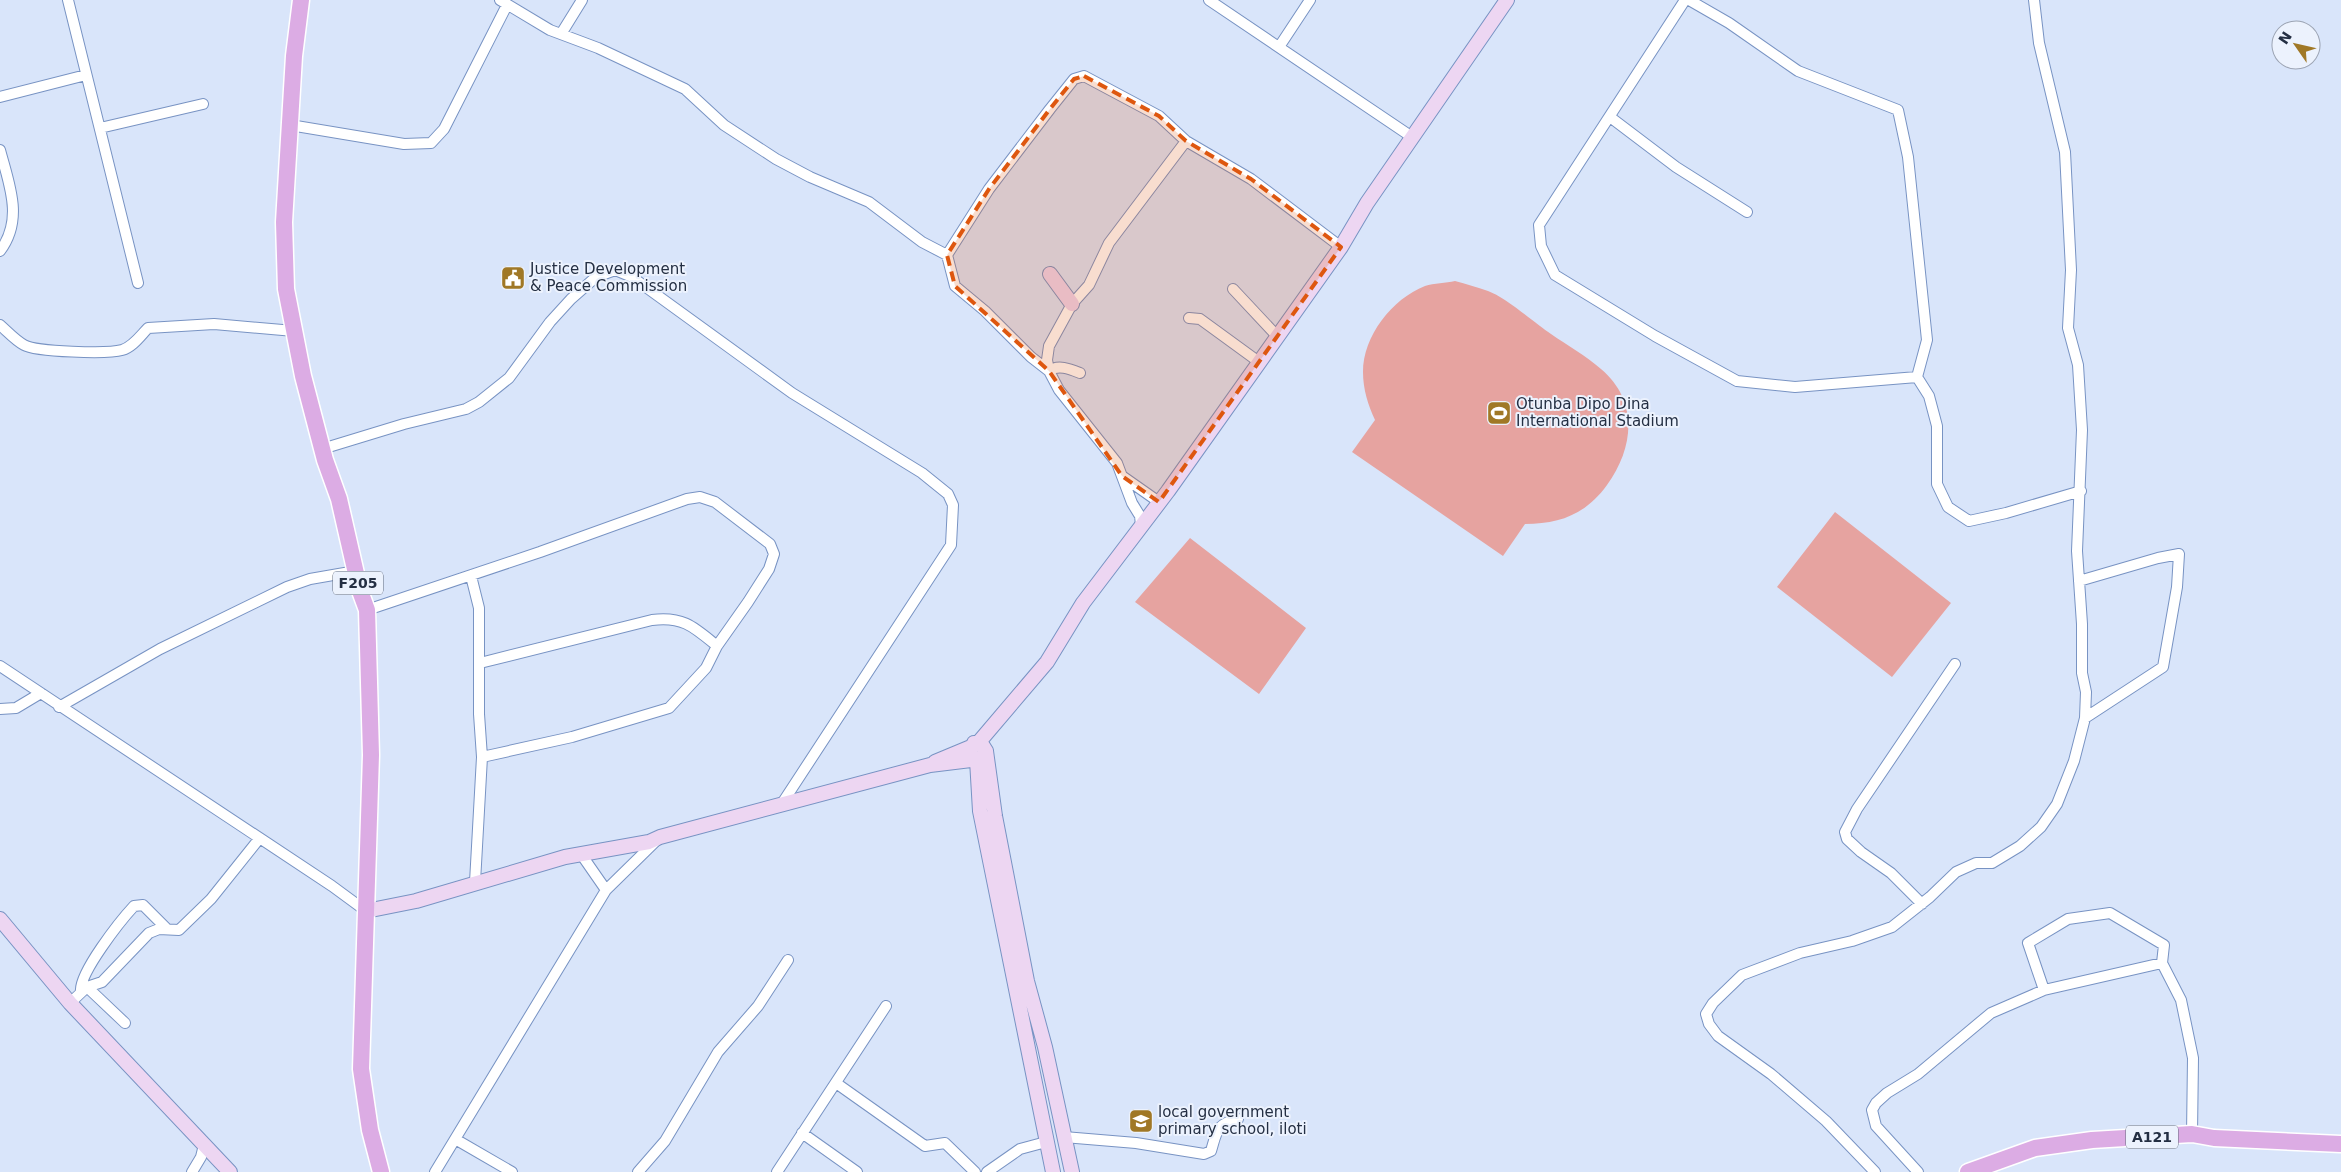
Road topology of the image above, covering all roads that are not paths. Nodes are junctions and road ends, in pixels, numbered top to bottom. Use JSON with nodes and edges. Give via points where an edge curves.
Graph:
{"nodes":[{"id":1,"x":68,"y":0,"type":"edge"},
{"id":2,"x":301,"y":0,"type":"edge"},
{"id":3,"x":582,"y":0,"type":"edge"},
{"id":4,"x":1209,"y":0,"type":"edge"},
{"id":5,"x":1310,"y":0,"type":"edge"},
{"id":6,"x":1507,"y":0,"type":"edge"},
{"id":7,"x":1684,"y":0,"type":"edge"},
{"id":8,"x":1689,"y":0,"type":"edge"},
{"id":9,"x":2034,"y":0,"type":"edge"},
{"id":10,"x":504,"y":3,"type":"edge"},
{"id":11,"x":561,"y":34,"type":"junction"},
{"id":12,"x":1278,"y":47,"type":"junction"},
{"id":13,"x":86,"y":75,"type":"junction"},
{"id":14,"x":0,"y":97,"type":"edge"},
{"id":15,"x":203,"y":104,"type":"dead end"},
{"id":16,"x":1610,"y":117,"type":"junction"},
{"id":17,"x":290,"y":125,"type":"junction"},
{"id":18,"x":100,"y":128,"type":"junction"},
{"id":19,"x":1412,"y":137,"type":"junction"},
{"id":20,"x":1186,"y":141,"type":"junction"},
{"id":21,"x":0,"y":150,"type":"edge"},
{"id":22,"x":1747,"y":212,"type":"dead end"},
{"id":23,"x":1341,"y":247,"type":"junction"},
{"id":24,"x":0,"y":250,"type":"edge"},
{"id":25,"x":947,"y":255,"type":"junction"},
{"id":26,"x":1050,"y":274,"type":"dead end"},
{"id":27,"x":138,"y":283,"type":"dead end"},
{"id":28,"x":1234,"y":288,"type":"dead end"},
{"id":29,"x":1072,"y":304,"type":"junction"},
{"id":30,"x":1189,"y":318,"type":"dead end"},
{"id":31,"x":0,"y":326,"type":"edge"},
{"id":32,"x":294,"y":331,"type":"junction"},
{"id":33,"x":1277,"y":336,"type":"junction"},
{"id":34,"x":1259,"y":362,"type":"junction"},
{"id":35,"x":1048,"y":371,"type":"junction"},
{"id":36,"x":1080,"y":373,"type":"dead end"},
{"id":37,"x":1917,"y":377,"type":"junction"},
{"id":38,"x":322,"y":449,"type":"junction"},
{"id":39,"x":1122,"y":476,"type":"junction"},
{"id":40,"x":2081,"y":491,"type":"junction"},
{"id":41,"x":1159,"y":502,"type":"junction"},
{"id":42,"x":1141,"y":525,"type":"junction"},
{"id":43,"x":356,"y":571,"type":"junction"},
{"id":44,"x":471,"y":576,"type":"junction"},
{"id":45,"x":2079,"y":581,"type":"junction"},
{"id":46,"x":367,"y":610,"type":"junction"},
{"id":47,"x":717,"y":646,"type":"junction"},
{"id":48,"x":480,"y":663,"type":"junction"},
{"id":49,"x":1955,"y":664,"type":"dead end"},
{"id":50,"x":0,"y":666,"type":"edge"},
{"id":51,"x":41,"y":694,"type":"junction"},
{"id":52,"x":59,"y":706,"type":"junction"},
{"id":53,"x":0,"y":709,"type":"edge"},
{"id":54,"x":2085,"y":718,"type":"junction"},
{"id":55,"x":977,"y":752,"type":"junction"},
{"id":56,"x":482,"y":757,"type":"junction"},
{"id":57,"x":781,"y":806,"type":"junction"},
{"id":58,"x":660,"y":837,"type":"junction"},
{"id":59,"x":259,"y":839,"type":"junction"},
{"id":60,"x":581,"y":854,"type":"junction"},
{"id":61,"x":475,"y":882,"type":"junction"},
{"id":62,"x":606,"y":890,"type":"junction"},
{"id":63,"x":1922,"y":904,"type":"junction"},
{"id":64,"x":366,"y":911,"type":"junction"},
{"id":65,"x":1,"y":923,"type":"edge"},
{"id":66,"x":166,"y":928,"type":"junction"},
{"id":67,"x":788,"y":960,"type":"dead end"},
{"id":68,"x":2162,"y":963,"type":"junction"},
{"id":69,"x":84,"y":989,"type":"junction"},
{"id":70,"x":2044,"y":990,"type":"junction"},
{"id":71,"x":70,"y":1003,"type":"junction"},
{"id":72,"x":886,"y":1006,"type":"dead end"},
{"id":73,"x":126,"y":1023,"type":"dead end"},
{"id":74,"x":836,"y":1083,"type":"junction"},
{"id":75,"x":1238,"y":1119,"type":"dead end"},
{"id":76,"x":802,"y":1134,"type":"junction"},
{"id":77,"x":2192,"y":1134,"type":"junction"},
{"id":78,"x":1064,"y":1137,"type":"junction"},
{"id":79,"x":455,"y":1138,"type":"junction"},
{"id":80,"x":1046,"y":1142,"type":"junction"},
{"id":81,"x":2341,"y":1144,"type":"edge"},
{"id":82,"x":204,"y":1145,"type":"junction"},
{"id":83,"x":192,"y":1172,"type":"edge"},
{"id":84,"x":230,"y":1172,"type":"edge"},
{"id":85,"x":381,"y":1172,"type":"edge"},
{"id":86,"x":435,"y":1172,"type":"edge"},
{"id":87,"x":512,"y":1172,"type":"edge"},
{"id":88,"x":638,"y":1172,"type":"edge"},
{"id":89,"x":777,"y":1172,"type":"edge"},
{"id":90,"x":858,"y":1172,"type":"edge"},
{"id":91,"x":975,"y":1172,"type":"edge"},
{"id":92,"x":986,"y":1172,"type":"edge"},
{"id":93,"x":1053,"y":1172,"type":"edge"},
{"id":94,"x":1072,"y":1172,"type":"edge"},
{"id":95,"x":1875,"y":1172,"type":"edge"},
{"id":96,"x":1918,"y":1172,"type":"edge"},
{"id":97,"x":1968,"y":1172,"type":"edge"}],
"edges":[{"from":1,"to":13,"type":"street"},
{"from":2,"to":17,"type":"main road","number":"F205"},
{"from":3,"to":11,"type":"street"},
{"from":4,"to":12,"type":"street"},
{"from":5,"to":12,"type":"street"},
{"from":6,"to":19,"type":"street"},
{"from":7,"to":16,"type":"street"},
{"from":8,"to":37,"type":"street","via":[[1771,50],[1798,71],[1898,110],[1908,157],[1927,340]]},
{"from":9,"to":40,"type":"street","via":[[2039,43],[2065,152],[2071,270],[2068,328],[2078,364]]},
{"from":10,"to":11,"type":"street"},
{"from":10,"to":17,"type":"street","via":[[444,129],[431,144],[404,144]]},
{"from":11,"to":25,"type":"street","via":[[685,89],[724,125],[769,154],[810,177],[869,202],[922,242]]},
{"from":12,"to":19,"type":"street"},
{"from":13,"to":14,"type":"street"},
{"from":13,"to":18,"type":"street"},
{"from":15,"to":18,"type":"street"},
{"from":16,"to":22,"type":"street","via":[[1676,167]]},
{"from":16,"to":37,"type":"street","via":[[1539,225],[1541,246],[1555,275],[1655,336],[1738,381],[1795,387]]},
{"from":17,"to":32,"type":"main road","number":"F205","via":[[284,263]]},
{"from":18,"to":27,"type":"street"},
{"from":19,"to":23,"type":"street"},
{"from":20,"to":23,"type":"street","via":[[1250,179]]},
{"from":20,"to":25,"type":"street","via":[[1159,116],[1084,76],[1074,79],[989,189]]},
{"from":20,"to":29,"type":"street","via":[[1109,243],[1089,285]]},
{"from":21,"to":24,"type":"street","via":[[15,212],[7,242]]},
{"from":23,"to":33,"type":"street"},
{"from":25,"to":35,"type":"street","via":[[955,286]]},
{"from":26,"to":29,"type":"street"},
{"from":28,"to":33,"type":"street"},
{"from":29,"to":35,"type":"street","via":[[1049,346]]},
{"from":30,"to":34,"type":"street","via":[[1200,319]]},
{"from":31,"to":32,"type":"street","via":[[24,346],[39,350],[104,352],[124,350],[148,328],[156,327],[214,324]]},
{"from":32,"to":38,"type":"main road","number":"F205"},
{"from":33,"to":34,"type":"street"},
{"from":34,"to":41,"type":"street"},
{"from":35,"to":36,"type":"street","via":[[1064,367]]},
{"from":35,"to":39,"type":"street","via":[[1059,390],[1117,463]]},
{"from":37,"to":40,"type":"street","via":[[1928,396],[1937,426],[1937,484],[1948,508],[1969,521]]},
{"from":38,"to":43,"type":"main road","number":"F205"},
{"from":38,"to":57,"type":"street","via":[[466,409],[479,402],[509,378],[571,299],[596,277],[615,270],[632,277],[792,393],[922,473],[948,494],[954,505],[950,545]]},
{"from":39,"to":41,"type":"street"},
{"from":39,"to":42,"type":"street"},
{"from":40,"to":45,"type":"street","via":[[2077,551]]},
{"from":41,"to":42,"type":"street"},
{"from":42,"to":55,"type":"street","via":[[1083,603],[1047,662]]},
{"from":43,"to":46,"type":"main road","number":"F205"},
{"from":43,"to":52,"type":"street","via":[[310,579],[288,587],[160,649]]},
{"from":44,"to":46,"type":"street"},
{"from":44,"to":47,"type":"street","via":[[665,505],[706,498],[770,544],[774,554],[769,569]]},
{"from":44,"to":48,"type":"street","via":[[480,608]]},
{"from":45,"to":54,"type":"street"},
{"from":45,"to":54,"type":"street","via":[[2179,554],[2177,587],[2163,667]]},
{"from":46,"to":64,"type":"main road","number":"F205","via":[[371,755]]},
{"from":47,"to":48,"type":"street","via":[[695,628],[670,618]]},
{"from":47,"to":56,"type":"street","via":[[706,668],[669,708],[572,737]]},
{"from":48,"to":56,"type":"street"},
{"from":49,"to":63,"type":"street","via":[[1857,809],[1845,832],[1852,843],[1891,873]]},
{"from":50,"to":51,"type":"street"},
{"from":51,"to":52,"type":"street"},
{"from":51,"to":53,"type":"street","via":[[16,708]]},
{"from":52,"to":59,"type":"street"},
{"from":54,"to":63,"type":"street","via":[[2069,775],[2057,804],[2040,827],[2002,858],[1992,863],[1966,866],[1956,872]]},
{"from":55,"to":57,"type":"street","via":[[956,764],[930,765]]},
{"from":55,"to":78,"type":"street","via":[[991,791],[1024,962],[1046,1047]]},
{"from":55,"to":80,"type":"street","via":[[980,811]]},
{"from":56,"to":61,"type":"street"},
{"from":57,"to":58,"type":"street"},
{"from":58,"to":60,"type":"street","via":[[649,842]]},
{"from":58,"to":62,"type":"street"},
{"from":59,"to":64,"type":"street"},
{"from":59,"to":66,"type":"street","via":[[211,899],[179,930]]},
{"from":60,"to":61,"type":"street"},
{"from":60,"to":62,"type":"street"},
{"from":61,"to":64,"type":"street","via":[[416,901]]},
{"from":62,"to":79,"type":"street"},
{"from":63,"to":95,"type":"street","via":[[1892,927],[1768,963],[1742,975],[1706,1014],[1718,1036],[1826,1121]]},
{"from":64,"to":85,"type":"main road","number":"F205","via":[[361,1069],[370,1130]]},
{"from":65,"to":71,"type":"street"},
{"from":66,"to":69,"type":"street","via":[[149,933],[102,982]]},
{"from":66,"to":69,"type":"street","via":[[143,906],[134,906],[89,967],[80,986]]},
{"from":67,"to":88,"type":"street","via":[[758,1006],[718,1052],[665,1141]]},
{"from":68,"to":70,"type":"street"},
{"from":68,"to":70,"type":"street","via":[[2164,945],[2110,913],[2068,919],[2028,943]]},
{"from":68,"to":77,"type":"street","via":[[2180,1000],[2193,1058]]},
{"from":69,"to":71,"type":"street"},
{"from":69,"to":73,"type":"street"},
{"from":70,"to":96,"type":"street","via":[[1991,1013],[1931,1064],[1876,1103],[1872,1110],[1876,1126]]},
{"from":71,"to":82,"type":"street"},
{"from":72,"to":74,"type":"street"},
{"from":74,"to":76,"type":"street"},
{"from":74,"to":91,"type":"street","via":[[925,1146],[945,1143]]},
{"from":75,"to":78,"type":"street","via":[[1218,1128],[1208,1154]]},
{"from":76,"to":89,"type":"street"},
{"from":76,"to":90,"type":"street"},
{"from":77,"to":81,"type":"main road","number":"A121","via":[[2214,1138]]},
{"from":77,"to":97,"type":"main road","number":"A121","via":[[2056,1144]]},
{"from":78,"to":94,"type":"street"},
{"from":79,"to":86,"type":"street"},
{"from":79,"to":87,"type":"street"},
{"from":80,"to":92,"type":"street","via":[[1020,1149]]},
{"from":80,"to":93,"type":"street"},
{"from":82,"to":83,"type":"street"},
{"from":82,"to":84,"type":"street"}]}
